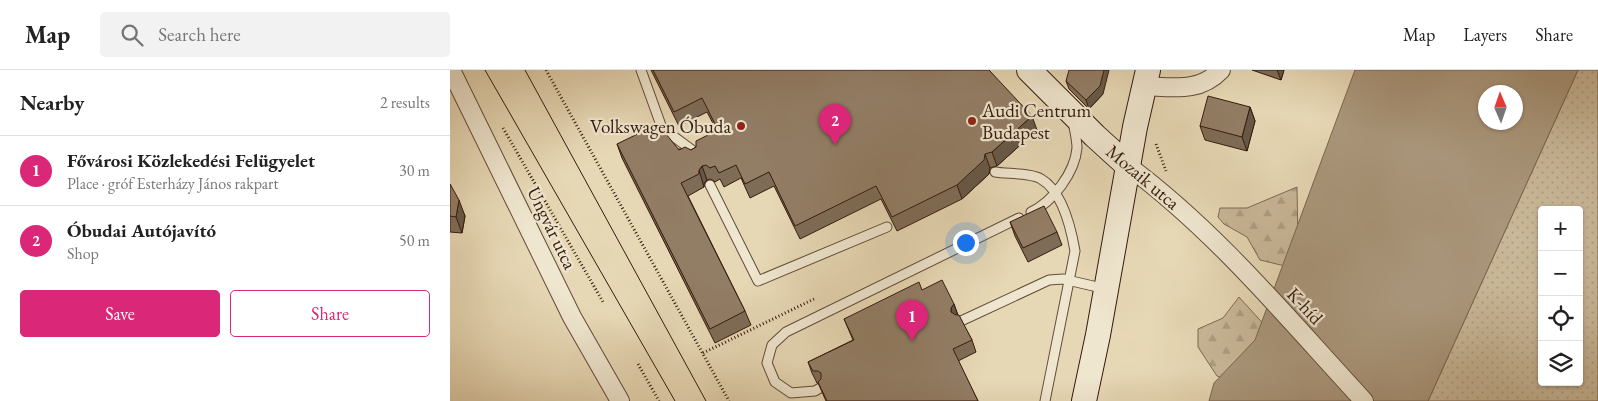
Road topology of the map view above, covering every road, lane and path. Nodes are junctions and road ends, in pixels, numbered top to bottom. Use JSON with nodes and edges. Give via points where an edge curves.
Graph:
{"nodes":[{"id":1,"x":451,"y":70,"type":"edge"},
{"id":2,"x":546,"y":70,"type":"edge"},
{"id":3,"x":641,"y":70,"type":"edge"},
{"id":4,"x":1030,"y":70,"type":"edge"},
{"id":5,"x":1221,"y":70,"type":"edge"},
{"id":6,"x":1146,"y":78,"type":"edge"},
{"id":7,"x":1072,"y":113,"type":"junction"},
{"id":8,"x":502,"y":126,"type":"dead end"},
{"id":9,"x":1135,"y":127,"type":"junction"},
{"id":10,"x":696,"y":158,"type":"edge"},
{"id":11,"x":1128,"y":166,"type":"junction"},
{"id":12,"x":995,"y":172,"type":"dead end"},
{"id":13,"x":710,"y":184,"type":"dead end"},
{"id":14,"x":1160,"y":189,"type":"junction"},
{"id":15,"x":1056,"y":191,"type":"junction"},
{"id":16,"x":887,"y":227,"type":"dead end"},
{"id":17,"x":1215,"y":241,"type":"joint"},
{"id":18,"x":1070,"y":281,"type":"junction"},
{"id":19,"x":1106,"y":290,"type":"junction"},
{"id":20,"x":602,"y":302,"type":"dead end"},
{"id":21,"x":961,"y":321,"type":"edge"},
{"id":22,"x":638,"y":364,"type":"dead end"},
{"id":23,"x":820,"y":388,"type":"edge"},
{"id":24,"x":620,"y":401,"type":"edge"},
{"id":25,"x":660,"y":401,"type":"edge"},
{"id":26,"x":729,"y":401,"type":"edge"},
{"id":27,"x":1045,"y":401,"type":"edge"},
{"id":28,"x":1084,"y":401,"type":"edge"},
{"id":29,"x":1364,"y":401,"type":"edge"}],
"edges":[{"from":1,"to":24,"type":"street","name":"Ungvár utca","via":[[572,318]]},
{"from":2,"to":26,"type":"path"},
{"from":3,"to":10,"type":"lane","via":[[662,128],[692,150]]},
{"from":4,"to":7,"type":"main road","name":"Mozaik utca"},
{"from":5,"to":6,"type":"street","via":[[1199,85],[1177,87]]},
{"from":6,"to":9,"type":"main road"},
{"from":7,"to":11,"type":"main road","name":"Mozaik utca"},
{"from":7,"to":15,"type":"lane","via":[[1077,147],[1073,166]]},
{"from":8,"to":20,"type":"path"},
{"from":9,"to":11,"type":"main road"},
{"from":9,"to":14,"type":"path","via":[[1154,133],[1158,153],[1167,170]]},
{"from":11,"to":14,"type":"street","name":"Mozaik utca"},
{"from":11,"to":19,"type":"main road"},
{"from":12,"to":15,"type":"lane","via":[[1037,177]]},
{"from":13,"to":16,"type":"lane","via":[[758,281]]},
{"from":14,"to":17,"type":"street","name":"Mozaik utca"},
{"from":15,"to":18,"type":"lane","via":[[1072,231],[1075,251]]},
{"from":15,"to":23,"type":"lane","via":[[1042,207],[786,332],[772,345],[767,363],[775,382],[791,393]]},
{"from":17,"to":29,"type":"street","name":"K-híd"},
{"from":18,"to":19,"type":"lane"},
{"from":18,"to":21,"type":"lane","via":[[1049,280]]},
{"from":18,"to":27,"type":"lane"},
{"from":19,"to":28,"type":"main road"},
{"from":22,"to":25,"type":"path"}]}
